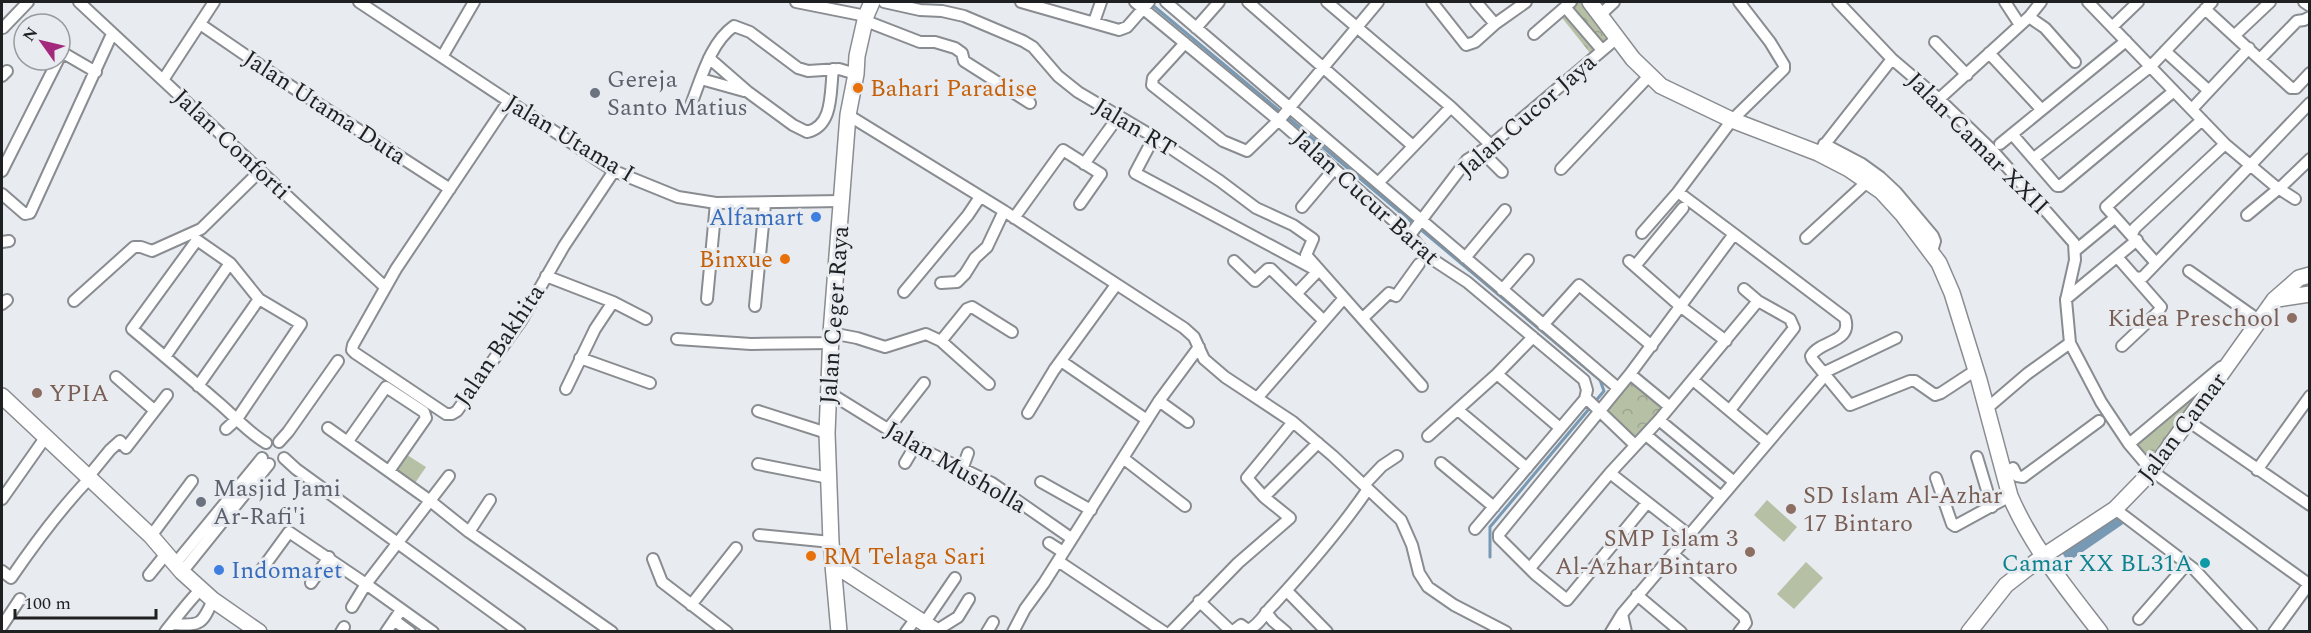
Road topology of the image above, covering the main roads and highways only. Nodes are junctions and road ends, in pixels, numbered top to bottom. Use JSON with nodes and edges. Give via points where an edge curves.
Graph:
{"nodes":[{"id":1,"x":872,"y":2,"type":"edge"},
{"id":2,"x":1590,"y":2,"type":"edge"},
{"id":3,"x":2304,"y":276,"type":"edge"},
{"id":4,"x":2303,"y":295,"type":"edge"},
{"id":5,"x":2274,"y":300,"type":"junction"},
{"id":6,"x":2,"y":396,"type":"edge"},
{"id":7,"x":2042,"y":557,"type":"junction"},
{"id":8,"x":833,"y":564,"type":"junction"},
{"id":9,"x":930,"y":626,"type":"edge"},
{"id":10,"x":253,"y":630,"type":"edge"},
{"id":11,"x":839,"y":632,"type":"edge"},
{"id":12,"x":1969,"y":632,"type":"edge"},
{"id":13,"x":2100,"y":632,"type":"edge"}],
"edges":[{"from":1,"to":8,"type":"main road","name":"Jalan Ceger Raya","via":[[857,56],[848,115],[831,338],[826,433]]},
{"from":2,"to":7,"type":"main road","via":[[1649,76],[1671,93],[1732,120],[1821,149],[1868,181],[1932,251],[1982,375],[2010,496]]},
{"from":3,"to":4,"type":"main road","via":[[2295,285]]},
{"from":3,"to":5,"type":"main road","name":"Jalan Camar"},
{"from":4,"to":5,"type":"main road"},
{"from":5,"to":7,"type":"main road","name":"Jalan Camar","via":[[2152,471],[2115,508]]},
{"from":6,"to":10,"type":"main road","via":[[151,536],[201,589]]},
{"from":7,"to":12,"type":"main road","name":"Jalan Camar","via":[[2006,585]]},
{"from":7,"to":13,"type":"main road"},
{"from":8,"to":9,"type":"main road"},
{"from":8,"to":11,"type":"main road","name":"Jalan Ceger Raya"}]}
